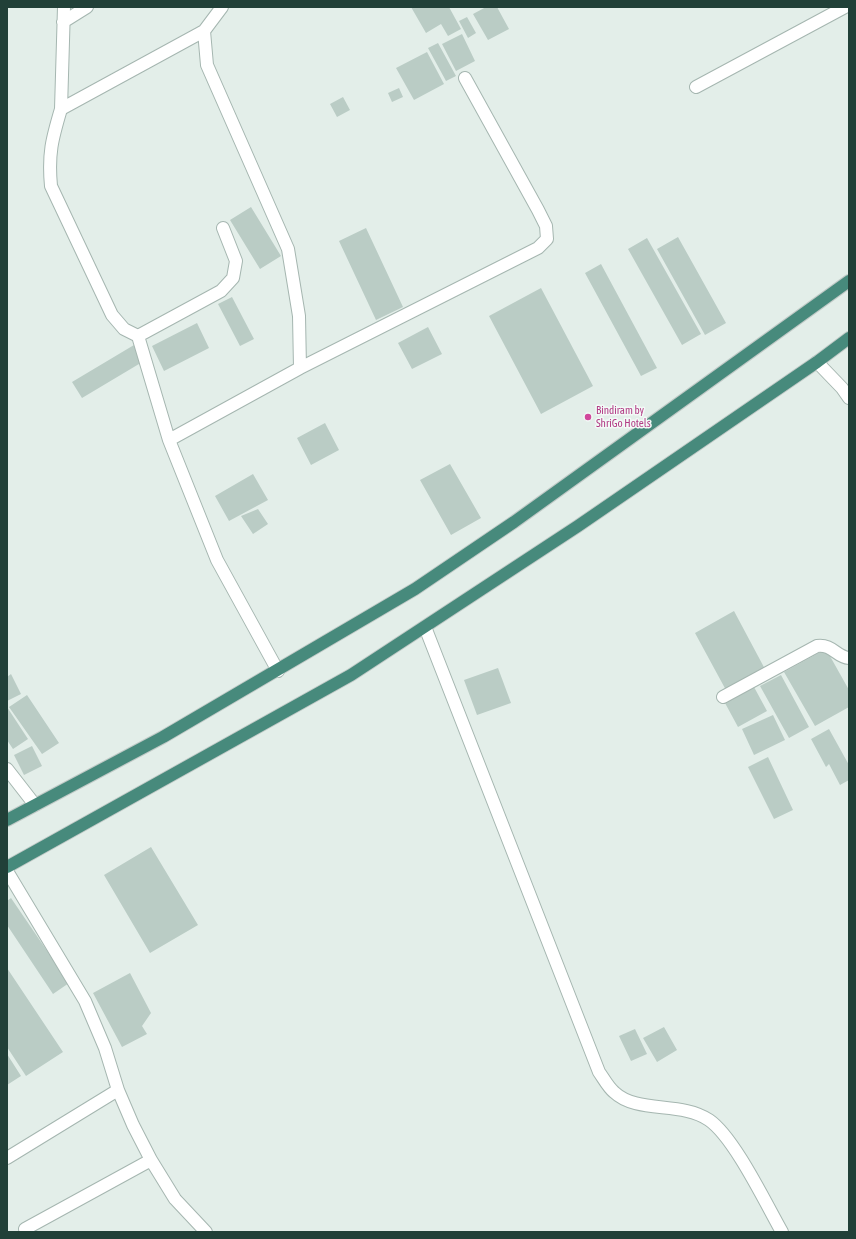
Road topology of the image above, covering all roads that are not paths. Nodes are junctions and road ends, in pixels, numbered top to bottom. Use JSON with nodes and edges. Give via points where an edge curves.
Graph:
{"nodes":[{"id":1,"x":64,"y":7,"type":"edge"},
{"id":2,"x":86,"y":7,"type":"edge"},
{"id":3,"x":222,"y":7,"type":"edge"},
{"id":4,"x":845,"y":7,"type":"edge"},
{"id":5,"x":63,"y":22,"type":"junction"},
{"id":6,"x":204,"y":31,"type":"junction"},
{"id":7,"x":465,"y":78,"type":"dead end"},
{"id":8,"x":696,"y":87,"type":"dead end"},
{"id":9,"x":60,"y":109,"type":"junction"},
{"id":10,"x":223,"y":228,"type":"dead end"},
{"id":11,"x":849,"y":281,"type":"edge"},
{"id":12,"x":138,"y":336,"type":"junction"},
{"id":13,"x":849,"y":338,"type":"edge"},
{"id":14,"x":816,"y":362,"type":"junction"},
{"id":15,"x":300,"y":368,"type":"junction"},
{"id":16,"x":849,"y":398,"type":"edge"},
{"id":17,"x":168,"y":440,"type":"junction"},
{"id":18,"x":425,"y":627,"type":"junction"},
{"id":19,"x":849,"y":658,"type":"edge"},
{"id":20,"x":278,"y":671,"type":"junction"},
{"id":21,"x":723,"y":697,"type":"dead end"},
{"id":22,"x":7,"y":769,"type":"edge"},
{"id":23,"x":35,"y":805,"type":"junction"},
{"id":24,"x":7,"y":820,"type":"edge"},
{"id":25,"x":7,"y":867,"type":"edge"},
{"id":26,"x":7,"y":871,"type":"edge"},
{"id":27,"x":118,"y":1090,"type":"junction"},
{"id":28,"x":7,"y":1158,"type":"edge"},
{"id":29,"x":151,"y":1160,"type":"junction"},
{"id":30,"x":25,"y":1229,"type":"dead end"},
{"id":31,"x":206,"y":1232,"type":"edge"},
{"id":32,"x":782,"y":1232,"type":"edge"}],
"edges":[{"from":1,"to":5,"type":"street"},
{"from":2,"to":5,"type":"street"},
{"from":3,"to":6,"type":"street"},
{"from":4,"to":8,"type":"street"},
{"from":5,"to":9,"type":"street"},
{"from":6,"to":9,"type":"street"},
{"from":6,"to":15,"type":"street","via":[[207,65],[288,249],[299,316]]},
{"from":7,"to":15,"type":"street","via":[[538,210],[546,226],[547,239],[538,248]]},
{"from":9,"to":12,"type":"street","via":[[51,142],[51,186],[112,315],[124,329]]},
{"from":10,"to":12,"type":"street","via":[[236,261],[233,278],[221,291]]},
{"from":11,"to":20,"type":"highway","via":[[514,522],[415,589]]},
{"from":12,"to":17,"type":"street"},
{"from":13,"to":14,"type":"highway"},
{"from":14,"to":16,"type":"street"},
{"from":14,"to":18,"type":"highway","via":[[578,526]]},
{"from":15,"to":17,"type":"street"},
{"from":17,"to":20,"type":"street","via":[[217,560]]},
{"from":18,"to":25,"type":"highway","via":[[350,675]]},
{"from":18,"to":32,"type":"street","via":[[599,1072],[614,1092],[633,1103],[680,1108],[709,1120],[728,1140]]},
{"from":19,"to":21,"type":"street","via":[[825,645],[817,646]]},
{"from":20,"to":23,"type":"highway","via":[[163,737]]},
{"from":22,"to":23,"type":"street"},
{"from":23,"to":24,"type":"highway"},
{"from":26,"to":27,"type":"street","via":[[85,1001],[105,1048]]},
{"from":27,"to":28,"type":"street"},
{"from":27,"to":29,"type":"street"},
{"from":29,"to":30,"type":"street"},
{"from":29,"to":31,"type":"street","via":[[175,1199]]}]}
